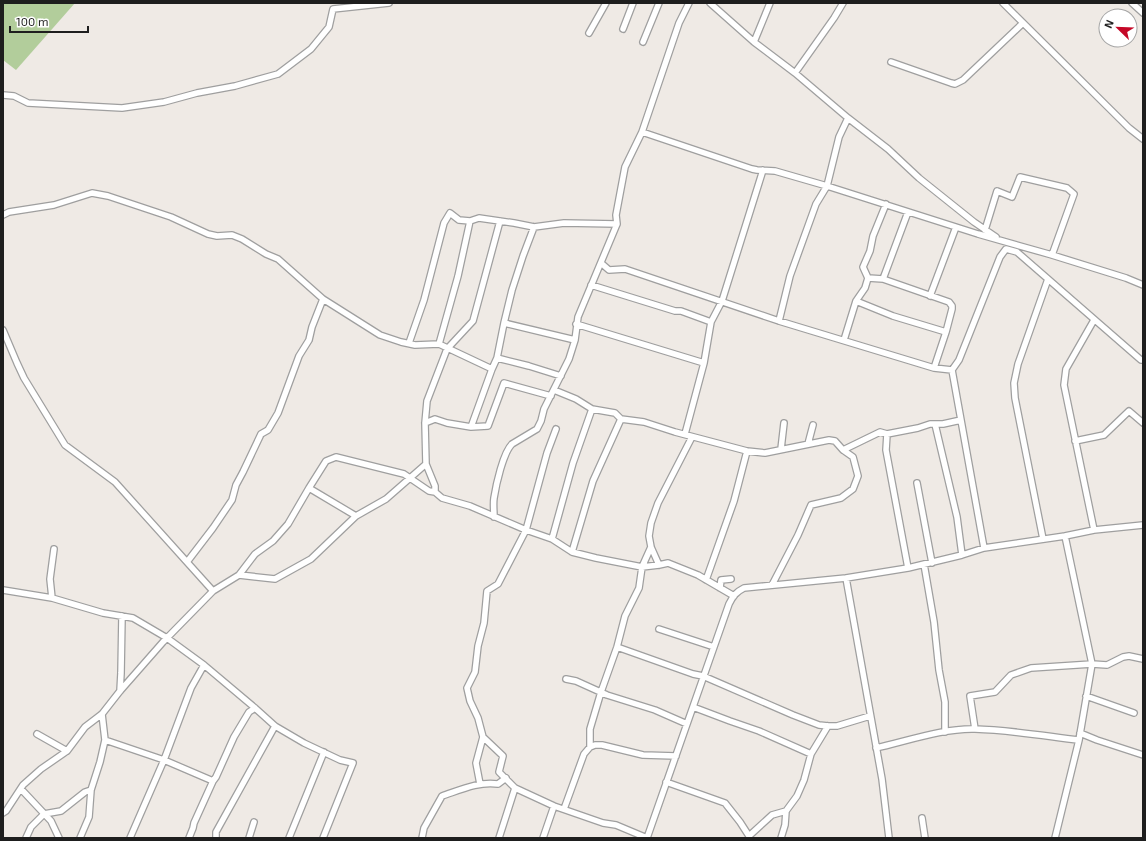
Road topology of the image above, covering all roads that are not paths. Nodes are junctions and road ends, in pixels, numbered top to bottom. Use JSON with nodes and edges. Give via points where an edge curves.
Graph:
{"nodes":[{"id":1,"x":389,"y":3,"type":"edge"},
{"id":2,"x":606,"y":3,"type":"edge"},
{"id":3,"x":633,"y":3,"type":"edge"},
{"id":4,"x":659,"y":3,"type":"edge"},
{"id":5,"x":689,"y":3,"type":"edge"},
{"id":6,"x":710,"y":3,"type":"edge"},
{"id":7,"x":770,"y":3,"type":"edge"},
{"id":8,"x":843,"y":3,"type":"edge"},
{"id":9,"x":1003,"y":3,"type":"edge"},
{"id":10,"x":1132,"y":3,"type":"edge"},
{"id":11,"x":1143,"y":13,"type":"edge"},
{"id":12,"x":1023,"y":23,"type":"junction"},
{"id":13,"x":622,"y":29,"type":"dead end"},
{"id":14,"x":589,"y":33,"type":"dead end"},
{"id":15,"x":643,"y":42,"type":"dead end"},
{"id":16,"x":754,"y":42,"type":"junction"},
{"id":17,"x":891,"y":62,"type":"dead end"},
{"id":18,"x":795,"y":73,"type":"junction"},
{"id":19,"x":3,"y":96,"type":"edge"},
{"id":20,"x":848,"y":118,"type":"junction"},
{"id":21,"x":642,"y":132,"type":"junction"},
{"id":22,"x":1143,"y":139,"type":"edge"},
{"id":23,"x":763,"y":170,"type":"junction"},
{"id":24,"x":827,"y":186,"type":"junction"},
{"id":25,"x":886,"y":204,"type":"junction"},
{"id":26,"x":908,"y":212,"type":"junction"},
{"id":27,"x":3,"y":215,"type":"edge"},
{"id":28,"x":470,"y":221,"type":"junction"},
{"id":29,"x":500,"y":222,"type":"junction"},
{"id":30,"x":617,"y":224,"type":"junction"},
{"id":31,"x":534,"y":227,"type":"junction"},
{"id":32,"x":956,"y":227,"type":"junction"},
{"id":33,"x":985,"y":230,"type":"junction"},
{"id":34,"x":1000,"y":240,"type":"junction"},
{"id":35,"x":1052,"y":255,"type":"junction"},
{"id":36,"x":601,"y":263,"type":"junction"},
{"id":37,"x":868,"y":278,"type":"junction"},
{"id":38,"x":882,"y":279,"type":"junction"},
{"id":39,"x":1048,"y":279,"type":"junction"},
{"id":40,"x":591,"y":285,"type":"junction"},
{"id":41,"x":1143,"y":285,"type":"edge"},
{"id":42,"x":930,"y":296,"type":"junction"},
{"id":43,"x":323,"y":299,"type":"junction"},
{"id":44,"x":722,"y":301,"type":"junction"},
{"id":45,"x":856,"y":301,"type":"junction"},
{"id":46,"x":1094,"y":320,"type":"junction"},
{"id":47,"x":779,"y":321,"type":"junction"},
{"id":48,"x":711,"y":322,"type":"junction"},
{"id":49,"x":504,"y":323,"type":"junction"},
{"id":50,"x":576,"y":324,"type":"junction"},
{"id":51,"x":3,"y":330,"type":"edge"},
{"id":52,"x":946,"y":332,"type":"junction"},
{"id":53,"x":574,"y":340,"type":"junction"},
{"id":54,"x":844,"y":340,"type":"junction"},
{"id":55,"x":409,"y":343,"type":"junction"},
{"id":56,"x":439,"y":344,"type":"junction"},
{"id":57,"x":447,"y":349,"type":"junction"},
{"id":58,"x":497,"y":358,"type":"junction"},
{"id":59,"x":1143,"y":360,"type":"edge"},
{"id":60,"x":704,"y":363,"type":"junction"},
{"id":61,"x":934,"y":368,"type":"junction"},
{"id":62,"x":492,"y":369,"type":"junction"},
{"id":63,"x":952,"y":370,"type":"junction"},
{"id":64,"x":561,"y":376,"type":"junction"},
{"id":65,"x":554,"y":390,"type":"junction"},
{"id":66,"x":551,"y":396,"type":"junction"},
{"id":67,"x":592,"y":409,"type":"junction"},
{"id":68,"x":622,"y":419,"type":"junction"},
{"id":69,"x":961,"y":420,"type":"junction"},
{"id":70,"x":425,"y":423,"type":"junction"},
{"id":71,"x":784,"y":423,"type":"dead end"},
{"id":72,"x":1143,"y":423,"type":"edge"},
{"id":73,"x":935,"y":424,"type":"junction"},
{"id":74,"x":813,"y":425,"type":"dead end"},
{"id":75,"x":471,"y":427,"type":"junction"},
{"id":76,"x":556,"y":428,"type":"dead end"},
{"id":77,"x":685,"y":434,"type":"junction"},
{"id":78,"x":887,"y":434,"type":"junction"},
{"id":79,"x":692,"y":437,"type":"junction"},
{"id":80,"x":1075,"y":441,"type":"junction"},
{"id":81,"x":808,"y":444,"type":"junction"},
{"id":82,"x":781,"y":449,"type":"junction"},
{"id":83,"x":843,"y":450,"type":"junction"},
{"id":84,"x":747,"y":451,"type":"junction"},
{"id":85,"x":426,"y":464,"type":"junction"},
{"id":86,"x":409,"y":478,"type":"junction"},
{"id":87,"x":917,"y":484,"type":"dead end"},
{"id":88,"x":309,"y":488,"type":"junction"},
{"id":89,"x":435,"y":492,"type":"junction"},
{"id":90,"x":356,"y":516,"type":"junction"},
{"id":91,"x":494,"y":517,"type":"junction"},
{"id":92,"x":1143,"y":525,"type":"edge"},
{"id":93,"x":526,"y":530,"type":"junction"},
{"id":94,"x":1094,"y":530,"type":"junction"},
{"id":95,"x":1065,"y":536,"type":"junction"},
{"id":96,"x":552,"y":539,"type":"junction"},
{"id":97,"x":1043,"y":539,"type":"junction"},
{"id":98,"x":651,"y":548,"type":"junction"},
{"id":99,"x":984,"y":548,"type":"junction"},
{"id":100,"x":54,"y":549,"type":"dead end"},
{"id":101,"x":572,"y":552,"type":"junction"},
{"id":102,"x":962,"y":555,"type":"junction"},
{"id":103,"x":188,"y":562,"type":"junction"},
{"id":104,"x":932,"y":563,"type":"junction"},
{"id":105,"x":924,"y":564,"type":"junction"},
{"id":106,"x":642,"y":566,"type":"junction"},
{"id":107,"x":659,"y":566,"type":"junction"},
{"id":108,"x":908,"y":568,"type":"junction"},
{"id":109,"x":239,"y":576,"type":"junction"},
{"id":110,"x":846,"y":578,"type":"junction"},
{"id":111,"x":731,"y":579,"type":"dead end"},
{"id":112,"x":706,"y":580,"type":"junction"},
{"id":113,"x":772,"y":585,"type":"junction"},
{"id":114,"x":720,"y":588,"type":"junction"},
{"id":115,"x":3,"y":590,"type":"edge"},
{"id":116,"x":214,"y":591,"type":"junction"},
{"id":117,"x":734,"y":596,"type":"junction"},
{"id":118,"x":52,"y":598,"type":"junction"},
{"id":119,"x":122,"y":616,"type":"junction"},
{"id":120,"x":659,"y":629,"type":"dead end"},
{"id":121,"x":168,"y":638,"type":"junction"},
{"id":122,"x":617,"y":647,"type":"junction"},
{"id":123,"x":714,"y":647,"type":"junction"},
{"id":124,"x":1143,"y":659,"type":"edge"},
{"id":125,"x":1092,"y":664,"type":"junction"},
{"id":126,"x":204,"y":665,"type":"junction"},
{"id":127,"x":703,"y":676,"type":"junction"},
{"id":128,"x":566,"y":679,"type":"dead end"},
{"id":129,"x":120,"y":691,"type":"junction"},
{"id":130,"x":601,"y":692,"type":"junction"},
{"id":131,"x":1086,"y":696,"type":"junction"},
{"id":132,"x":693,"y":707,"type":"junction"},
{"id":133,"x":255,"y":708,"type":"junction"},
{"id":134,"x":1134,"y":713,"type":"dead end"},
{"id":135,"x":102,"y":714,"type":"junction"},
{"id":136,"x":870,"y":716,"type":"junction"},
{"id":137,"x":687,"y":724,"type":"junction"},
{"id":138,"x":275,"y":726,"type":"junction"},
{"id":139,"x":828,"y":726,"type":"junction"},
{"id":140,"x":975,"y":729,"type":"junction"},
{"id":141,"x":945,"y":732,"type":"junction"},
{"id":142,"x":1080,"y":733,"type":"junction"},
{"id":143,"x":38,"y":734,"type":"dead end"},
{"id":144,"x":483,"y":737,"type":"junction"},
{"id":145,"x":106,"y":740,"type":"junction"},
{"id":146,"x":1079,"y":740,"type":"junction"},
{"id":147,"x":590,"y":747,"type":"junction"},
{"id":148,"x":876,"y":748,"type":"junction"},
{"id":149,"x":68,"y":751,"type":"junction"},
{"id":150,"x":324,"y":752,"type":"junction"},
{"id":151,"x":811,"y":754,"type":"junction"},
{"id":152,"x":1143,"y":755,"type":"edge"},
{"id":153,"x":676,"y":756,"type":"junction"},
{"id":154,"x":164,"y":760,"type":"junction"},
{"id":155,"x":506,"y":778,"type":"junction"},
{"id":156,"x":213,"y":781,"type":"junction"},
{"id":157,"x":666,"y":782,"type":"junction"},
{"id":158,"x":480,"y":784,"type":"junction"},
{"id":159,"x":515,"y":788,"type":"junction"},
{"id":160,"x":21,"y":789,"type":"junction"},
{"id":161,"x":91,"y":790,"type":"junction"},
{"id":162,"x":554,"y":806,"type":"junction"},
{"id":163,"x":564,"y":810,"type":"junction"},
{"id":164,"x":786,"y":811,"type":"junction"},
{"id":165,"x":3,"y":813,"type":"edge"},
{"id":166,"x":44,"y":814,"type":"junction"},
{"id":167,"x":922,"y":818,"type":"dead end"},
{"id":168,"x":254,"y":822,"type":"dead end"},
{"id":169,"x":26,"y":838,"type":"edge"},
{"id":170,"x":59,"y":838,"type":"edge"},
{"id":171,"x":80,"y":838,"type":"edge"},
{"id":172,"x":130,"y":838,"type":"edge"},
{"id":173,"x":189,"y":838,"type":"edge"},
{"id":174,"x":216,"y":838,"type":"edge"},
{"id":175,"x":249,"y":838,"type":"edge"},
{"id":176,"x":289,"y":838,"type":"edge"},
{"id":177,"x":323,"y":838,"type":"edge"},
{"id":178,"x":422,"y":838,"type":"edge"},
{"id":179,"x":499,"y":838,"type":"edge"},
{"id":180,"x":543,"y":838,"type":"edge"},
{"id":181,"x":647,"y":838,"type":"edge"},
{"id":182,"x":781,"y":838,"type":"edge"},
{"id":183,"x":889,"y":838,"type":"edge"},
{"id":184,"x":926,"y":838,"type":"edge"},
{"id":185,"x":1055,"y":838,"type":"edge"}],
"edges":[{"from":1,"to":19,"type":"street","via":[[333,9],[329,27],[311,49],[278,74],[235,86],[164,102],[122,108],[28,103],[14,96]]},
{"from":2,"to":14,"type":"street"},
{"from":3,"to":13,"type":"street"},
{"from":4,"to":15,"type":"street"},
{"from":5,"to":21,"type":"street","via":[[679,23]]},
{"from":6,"to":16,"type":"street"},
{"from":7,"to":16,"type":"street"},
{"from":8,"to":18,"type":"street"},
{"from":9,"to":12,"type":"street"},
{"from":10,"to":11,"type":"street"},
{"from":12,"to":17,"type":"street","via":[[958,83],[951,83]]},
{"from":12,"to":22,"type":"street"},
{"from":16,"to":18,"type":"street"},
{"from":18,"to":20,"type":"street"},
{"from":20,"to":24,"type":"street","via":[[839,137]]},
{"from":20,"to":33,"type":"street"},
{"from":21,"to":23,"type":"street","via":[[752,169]]},
{"from":21,"to":30,"type":"street","via":[[626,167],[616,215]]},
{"from":23,"to":24,"type":"street"},
{"from":23,"to":44,"type":"street"},
{"from":24,"to":25,"type":"street"},
{"from":24,"to":47,"type":"street","via":[[816,204],[808,225],[790,276]]},
{"from":25,"to":26,"type":"street"},
{"from":25,"to":37,"type":"street","via":[[864,267]]},
{"from":26,"to":32,"type":"street"},
{"from":26,"to":38,"type":"street"},
{"from":27,"to":43,"type":"street","via":[[54,205],[92,193],[108,196],[171,217],[208,234],[242,239],[278,259]]},
{"from":28,"to":29,"type":"street","via":[[479,218]]},
{"from":28,"to":55,"type":"street","via":[[459,220],[450,213],[444,223],[424,300]]},
{"from":28,"to":56,"type":"street"},
{"from":29,"to":31,"type":"street"},
{"from":29,"to":57,"type":"street","via":[[473,321]]},
{"from":30,"to":31,"type":"street","via":[[564,223]]},
{"from":30,"to":36,"type":"street"},
{"from":31,"to":49,"type":"street"},
{"from":32,"to":34,"type":"street"},
{"from":32,"to":42,"type":"street"},
{"from":33,"to":34,"type":"street"},
{"from":33,"to":35,"type":"street","via":[[997,191],[1012,197],[1020,177],[1067,188],[1074,194]]},
{"from":34,"to":35,"type":"street"},
{"from":35,"to":41,"type":"street"},
{"from":36,"to":40,"type":"street"},
{"from":36,"to":44,"type":"street","via":[[609,270],[625,269]]},
{"from":37,"to":38,"type":"street"},
{"from":37,"to":45,"type":"street"},
{"from":38,"to":42,"type":"street"},
{"from":39,"to":46,"type":"street"},
{"from":39,"to":63,"type":"street","via":[[1017,252],[1006,249],[1000,256],[959,360]]},
{"from":39,"to":97,"type":"street","via":[[1018,364],[1014,383]]},
{"from":40,"to":48,"type":"street"},
{"from":40,"to":50,"type":"street"},
{"from":42,"to":52,"type":"street","via":[[949,302],[952,306]]},
{"from":43,"to":55,"type":"street","via":[[380,335]]},
{"from":43,"to":103,"type":"street","via":[[312,327],[310,340],[299,356],[278,413],[268,430],[260,434],[236,485],[232,500]]},
{"from":44,"to":47,"type":"street"},
{"from":44,"to":48,"type":"street"},
{"from":45,"to":52,"type":"street","via":[[899,318]]},
{"from":45,"to":54,"type":"street"},
{"from":46,"to":59,"type":"street"},
{"from":46,"to":80,"type":"street","via":[[1066,369],[1064,385]]},
{"from":47,"to":54,"type":"street"},
{"from":48,"to":60,"type":"street"},
{"from":49,"to":53,"type":"street"},
{"from":49,"to":58,"type":"street"},
{"from":50,"to":53,"type":"street"},
{"from":50,"to":60,"type":"street"},
{"from":51,"to":103,"type":"street","via":[[24,378],[65,445],[115,482]]},
{"from":52,"to":61,"type":"street"},
{"from":53,"to":64,"type":"street"},
{"from":54,"to":61,"type":"street"},
{"from":55,"to":56,"type":"street"},
{"from":56,"to":57,"type":"street"},
{"from":57,"to":62,"type":"street"},
{"from":57,"to":70,"type":"street","via":[[427,401]]},
{"from":58,"to":62,"type":"street"},
{"from":58,"to":64,"type":"street"},
{"from":60,"to":77,"type":"street"},
{"from":61,"to":63,"type":"street"},
{"from":62,"to":75,"type":"street"},
{"from":63,"to":69,"type":"street"},
{"from":64,"to":65,"type":"street"},
{"from":65,"to":66,"type":"street"},
{"from":65,"to":67,"type":"street"},
{"from":66,"to":75,"type":"street","via":[[504,383],[488,426]]},
{"from":66,"to":91,"type":"street","via":[[537,429],[508,447],[494,499]]},
{"from":67,"to":68,"type":"street","via":[[615,412]]},
{"from":67,"to":96,"type":"street","via":[[573,463]]},
{"from":68,"to":77,"type":"street","via":[[644,422]]},
{"from":68,"to":101,"type":"street","via":[[593,481]]},
{"from":69,"to":73,"type":"street"},
{"from":69,"to":99,"type":"street"},
{"from":70,"to":75,"type":"street","via":[[435,419]]},
{"from":70,"to":85,"type":"street"},
{"from":71,"to":82,"type":"street"},
{"from":72,"to":80,"type":"street","via":[[1129,411],[1104,435]]},
{"from":73,"to":78,"type":"street"},
{"from":73,"to":102,"type":"street","via":[[957,517]]},
{"from":74,"to":81,"type":"street"},
{"from":76,"to":93,"type":"street"},
{"from":77,"to":79,"type":"street"},
{"from":78,"to":83,"type":"street","via":[[880,432]]},
{"from":78,"to":108,"type":"street","via":[[886,450]]},
{"from":79,"to":84,"type":"street"},
{"from":79,"to":98,"type":"street","via":[[658,503],[651,522]]},
{"from":80,"to":94,"type":"street"},
{"from":81,"to":82,"type":"street"},
{"from":81,"to":83,"type":"street","via":[[835,441]]},
{"from":82,"to":84,"type":"street","via":[[765,453]]},
{"from":83,"to":113,"type":"street","via":[[853,458],[858,476],[853,489],[841,498],[811,505]]},
{"from":84,"to":112,"type":"street","via":[[734,501]]},
{"from":85,"to":86,"type":"street"},
{"from":85,"to":89,"type":"street"},
{"from":86,"to":88,"type":"street","via":[[404,474],[336,456],[326,461]]},
{"from":86,"to":89,"type":"street"},
{"from":86,"to":90,"type":"street","via":[[386,499]]},
{"from":87,"to":104,"type":"street"},
{"from":88,"to":90,"type":"street"},
{"from":88,"to":109,"type":"street","via":[[288,524],[273,541],[254,554]]},
{"from":89,"to":91,"type":"street","via":[[442,498],[470,506]]},
{"from":90,"to":109,"type":"street","via":[[311,559],[275,579]]},
{"from":91,"to":93,"type":"street"},
{"from":92,"to":94,"type":"street"},
{"from":93,"to":96,"type":"street"},
{"from":93,"to":144,"type":"street","via":[[498,584],[487,591],[475,672],[467,688]]},
{"from":94,"to":95,"type":"street"},
{"from":95,"to":97,"type":"street"},
{"from":95,"to":125,"type":"street"},
{"from":96,"to":101,"type":"street"},
{"from":97,"to":99,"type":"street"},
{"from":98,"to":106,"type":"street"},
{"from":98,"to":107,"type":"street"},
{"from":99,"to":102,"type":"street"},
{"from":100,"to":118,"type":"street","via":[[50,579]]},
{"from":101,"to":106,"type":"street"},
{"from":102,"to":104,"type":"street"},
{"from":103,"to":116,"type":"street"},
{"from":104,"to":105,"type":"street"},
{"from":105,"to":108,"type":"street"},
{"from":105,"to":141,"type":"street","via":[[945,702]]},
{"from":106,"to":107,"type":"street"},
{"from":106,"to":122,"type":"street","via":[[639,588],[625,616]]},
{"from":107,"to":112,"type":"street","via":[[668,563]]},
{"from":108,"to":110,"type":"street"},
{"from":109,"to":116,"type":"street"},
{"from":110,"to":113,"type":"street"},
{"from":110,"to":136,"type":"street"},
{"from":111,"to":114,"type":"street","via":[[721,580]]},
{"from":112,"to":114,"type":"street"},
{"from":113,"to":117,"type":"street","via":[[744,588]]},
{"from":114,"to":117,"type":"street"},
{"from":115,"to":118,"type":"street"},
{"from":116,"to":121,"type":"street"},
{"from":117,"to":123,"type":"street"},
{"from":118,"to":119,"type":"street"},
{"from":119,"to":121,"type":"street","via":[[133,618]]},
{"from":119,"to":129,"type":"street"},
{"from":120,"to":123,"type":"street"},
{"from":121,"to":126,"type":"street"},
{"from":121,"to":129,"type":"street"},
{"from":122,"to":127,"type":"street"},
{"from":122,"to":130,"type":"street"},
{"from":123,"to":127,"type":"street"},
{"from":124,"to":125,"type":"street","via":[[1129,656],[1107,665]]},
{"from":125,"to":131,"type":"street"},
{"from":125,"to":140,"type":"street","via":[[1032,668],[1011,675],[995,692],[970,696]]},
{"from":126,"to":133,"type":"street"},
{"from":126,"to":154,"type":"street","via":[[191,688]]},
{"from":127,"to":132,"type":"street"},
{"from":127,"to":139,"type":"street","via":[[794,715]]},
{"from":128,"to":130,"type":"street"},
{"from":129,"to":135,"type":"street"},
{"from":130,"to":137,"type":"street"},
{"from":130,"to":147,"type":"street","via":[[590,729]]},
{"from":131,"to":134,"type":"street"},
{"from":131,"to":142,"type":"street"},
{"from":132,"to":137,"type":"street"},
{"from":132,"to":151,"type":"street","via":[[760,731]]},
{"from":133,"to":138,"type":"street"},
{"from":133,"to":156,"type":"street","via":[[249,712],[237,730]]},
{"from":135,"to":145,"type":"street"},
{"from":135,"to":149,"type":"street","via":[[85,727]]},
{"from":136,"to":139,"type":"street","via":[[837,726]]},
{"from":136,"to":148,"type":"street"},
{"from":137,"to":153,"type":"street"},
{"from":138,"to":150,"type":"street"},
{"from":138,"to":174,"type":"street","via":[[216,832]]},
{"from":139,"to":151,"type":"street"},
{"from":140,"to":141,"type":"street"},
{"from":140,"to":146,"type":"street"},
{"from":141,"to":148,"type":"street"},
{"from":142,"to":146,"type":"street"},
{"from":142,"to":152,"type":"street"},
{"from":143,"to":149,"type":"street"},
{"from":144,"to":155,"type":"street","via":[[503,756],[499,772]]},
{"from":144,"to":158,"type":"street","via":[[476,764]]},
{"from":145,"to":154,"type":"street"},
{"from":145,"to":161,"type":"street"},
{"from":146,"to":185,"type":"street"},
{"from":147,"to":153,"type":"street","via":[[602,745],[643,755]]},
{"from":147,"to":163,"type":"street","via":[[584,754]]},
{"from":148,"to":183,"type":"street"},
{"from":149,"to":160,"type":"street","via":[[41,769]]},
{"from":150,"to":176,"type":"street"},
{"from":150,"to":177,"type":"street","via":[[353,763]]},
{"from":151,"to":164,"type":"street","via":[[797,796]]},
{"from":153,"to":157,"type":"street"},
{"from":154,"to":156,"type":"street"},
{"from":154,"to":172,"type":"street"},
{"from":155,"to":158,"type":"street","via":[[498,784]]},
{"from":155,"to":159,"type":"street"},
{"from":156,"to":173,"type":"street"},
{"from":157,"to":164,"type":"street","via":[[725,803],[749,836],[772,815]]},
{"from":157,"to":181,"type":"street"},
{"from":158,"to":178,"type":"street","via":[[442,796],[424,828]]},
{"from":159,"to":162,"type":"street"},
{"from":159,"to":179,"type":"street"},
{"from":160,"to":165,"type":"street"},
{"from":160,"to":166,"type":"street"},
{"from":161,"to":166,"type":"street","via":[[61,812]]},
{"from":161,"to":171,"type":"street","via":[[89,817]]},
{"from":162,"to":163,"type":"street"},
{"from":162,"to":180,"type":"street"},
{"from":163,"to":181,"type":"street","via":[[616,825]]},
{"from":164,"to":182,"type":"street"},
{"from":166,"to":169,"type":"street","via":[[31,827]]},
{"from":166,"to":170,"type":"street","via":[[51,821]]},
{"from":167,"to":184,"type":"street"},
{"from":168,"to":175,"type":"street"}]}
